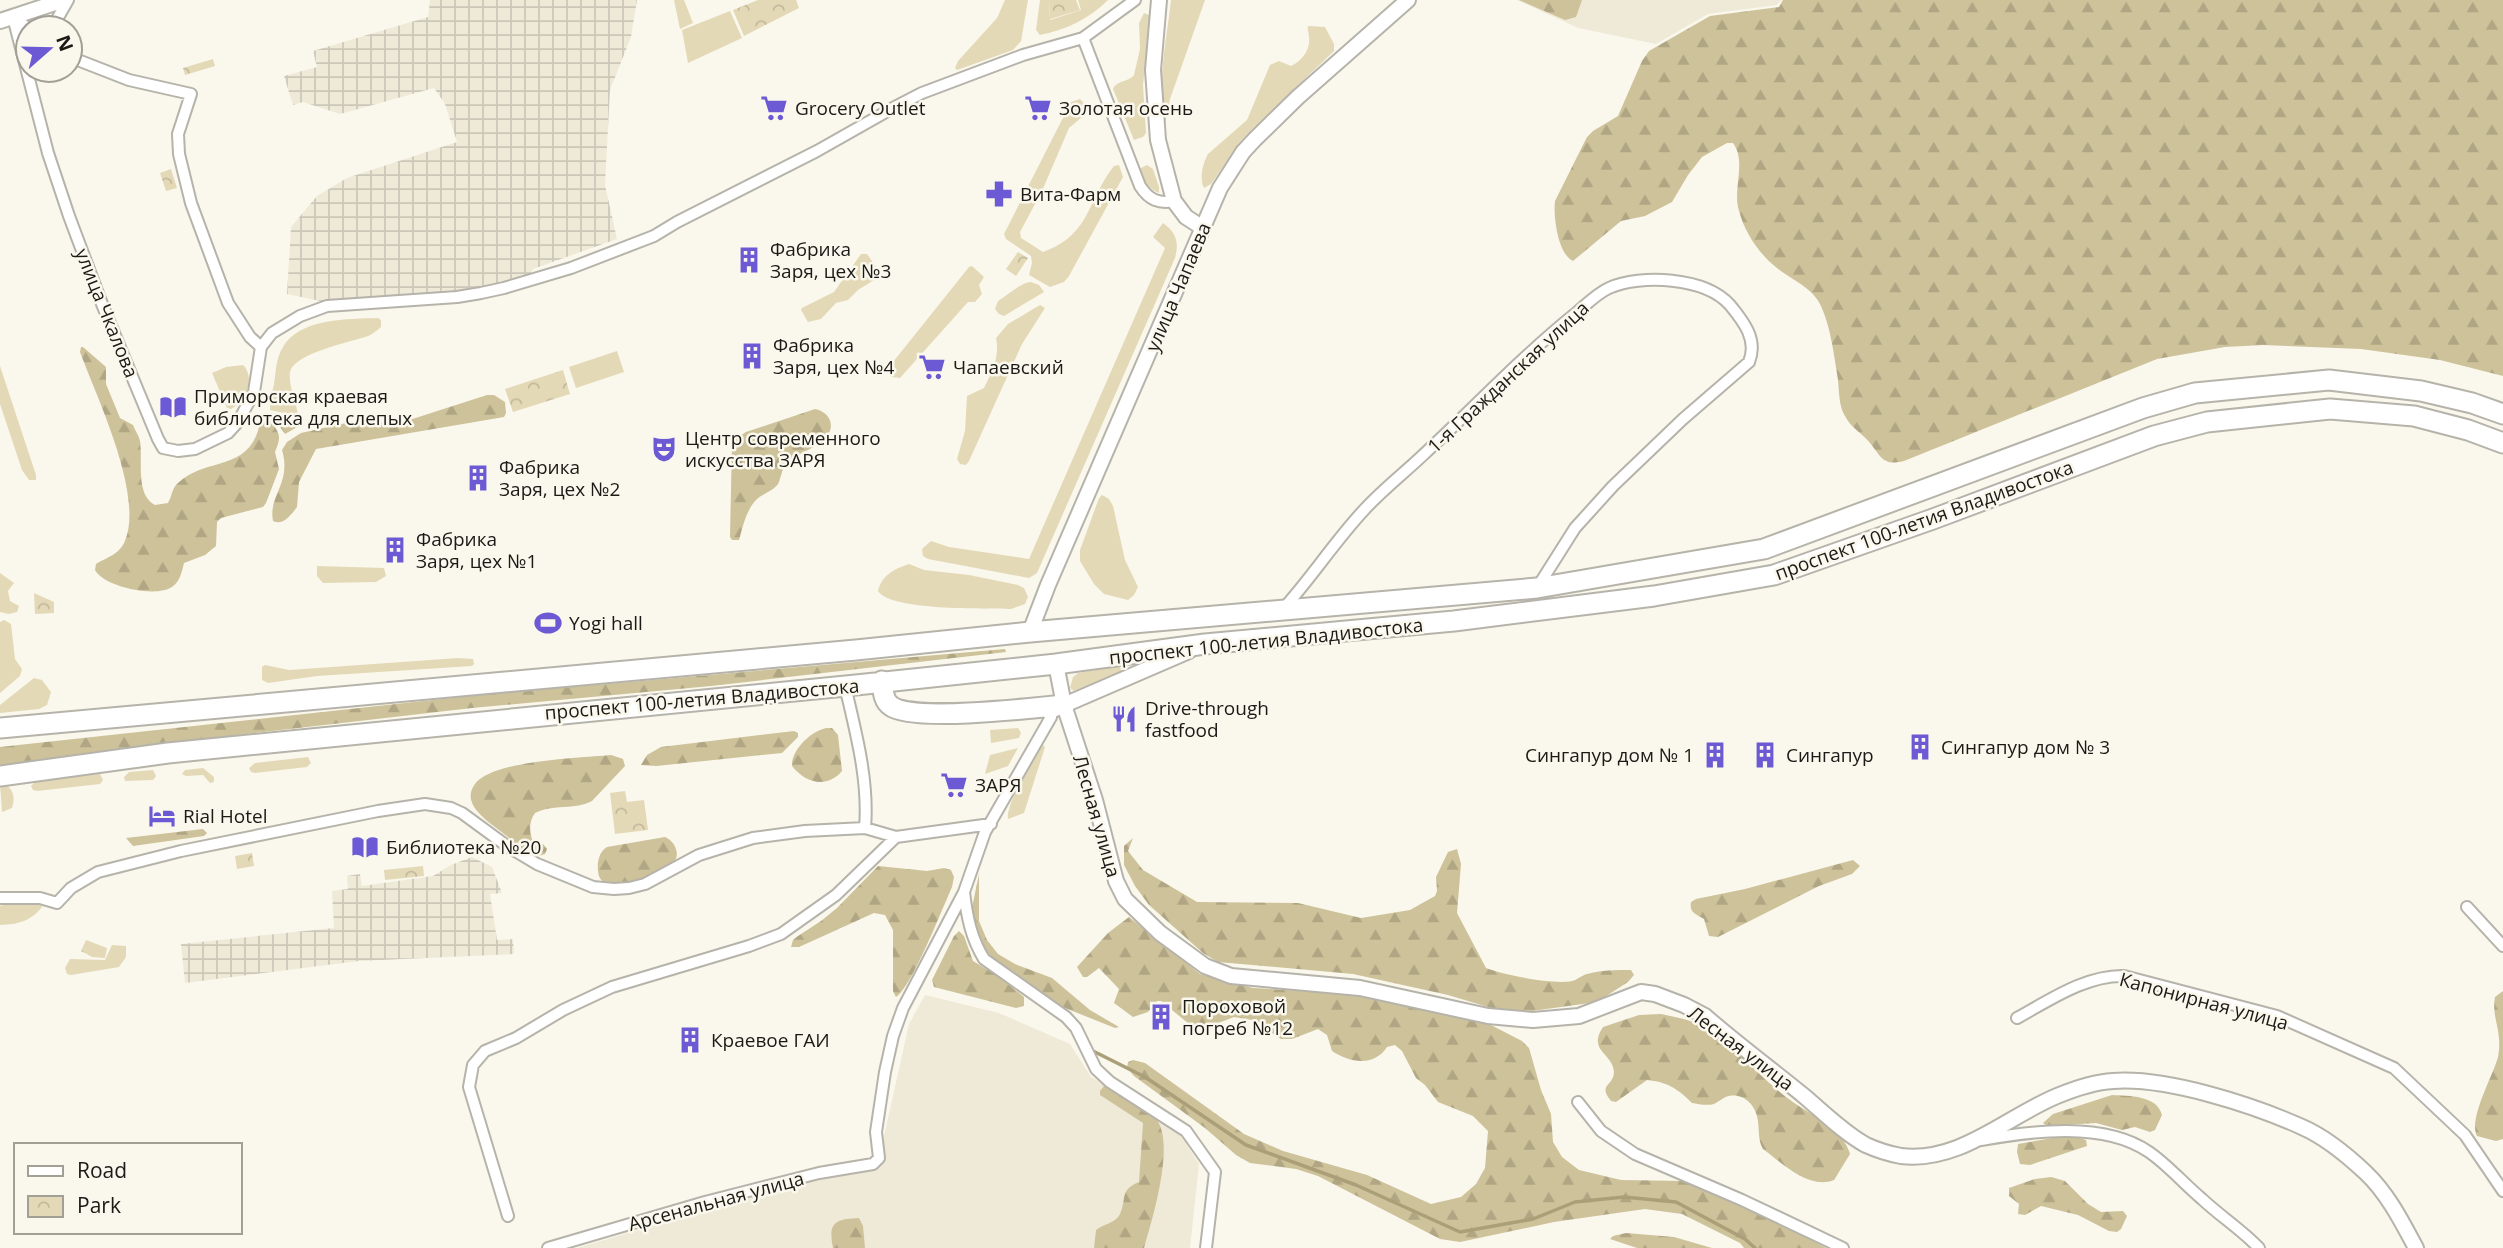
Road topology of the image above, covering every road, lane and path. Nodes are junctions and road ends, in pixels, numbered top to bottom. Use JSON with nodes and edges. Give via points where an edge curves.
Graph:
{"nodes":[{"id":1,"x":66,"y":0,"type":"edge"},
{"id":2,"x":1135,"y":0,"type":"edge"},
{"id":3,"x":1159,"y":0,"type":"edge"},
{"id":4,"x":1408,"y":0,"type":"edge"},
{"id":5,"x":6,"y":19,"type":"edge"},
{"id":6,"x":1083,"y":37,"type":"junction"},
{"id":7,"x":84,"y":62,"type":"edge"},
{"id":8,"x":1174,"y":201,"type":"junction"},
{"id":9,"x":1203,"y":228,"type":"junction"},
{"id":10,"x":261,"y":347,"type":"junction"},
{"id":11,"x":2503,"y":414,"type":"edge"},
{"id":12,"x":2503,"y":443,"type":"edge"},
{"id":13,"x":1537,"y":588,"type":"junction"},
{"id":14,"x":1282,"y":611,"type":"junction"},
{"id":15,"x":1030,"y":632,"type":"junction"},
{"id":16,"x":1205,"y":644,"type":"junction"},
{"id":17,"x":1056,"y":664,"type":"junction"},
{"id":18,"x":882,"y":681,"type":"junction"},
{"id":19,"x":845,"y":687,"type":"junction"},
{"id":20,"x":1065,"y":705,"type":"junction"},
{"id":21,"x":0,"y":728,"type":"edge"},
{"id":22,"x":0,"y":776,"type":"edge"},
{"id":23,"x":991,"y":824,"type":"junction"},
{"id":24,"x":865,"y":828,"type":"junction"},
{"id":25,"x":896,"y":837,"type":"junction"},
{"id":26,"x":964,"y":892,"type":"junction"},
{"id":27,"x":0,"y":898,"type":"edge"},
{"id":28,"x":2467,"y":907,"type":"dead end"},
{"id":29,"x":2503,"y":946,"type":"edge"},
{"id":30,"x":2017,"y":1018,"type":"dead end"},
{"id":31,"x":1578,"y":1101,"type":"dead end"},
{"id":32,"x":1975,"y":1142,"type":"junction"},
{"id":33,"x":2503,"y":1191,"type":"edge"},
{"id":34,"x":508,"y":1216,"type":"dead end"},
{"id":35,"x":548,"y":1248,"type":"edge"},
{"id":36,"x":1206,"y":1248,"type":"edge"},
{"id":37,"x":1843,"y":1248,"type":"edge"},
{"id":38,"x":2259,"y":1248,"type":"edge"},
{"id":39,"x":2416,"y":1248,"type":"edge"}],
"edges":[{"from":1,"to":5,"type":"main road"},
{"from":2,"to":6,"type":"street"},
{"from":3,"to":8,"type":"main road","via":[[1155,109]]},
{"from":4,"to":9,"type":"main road","name":"улица Чапаева","via":[[1243,152],[1220,188]]},
{"from":5,"to":10,"type":"street","name":"улица Чкалова","via":[[69,216],[163,448],[195,449],[228,433],[254,392]]},
{"from":6,"to":8,"type":"street","via":[[1140,186],[1157,202]]},
{"from":6,"to":10,"type":"street","via":[[922,93],[654,236],[571,268],[481,293],[314,309],[288,321]]},
{"from":7,"to":10,"type":"street","via":[[129,80],[191,94],[178,134],[191,203],[228,303]]},
{"from":8,"to":9,"type":"main road","via":[[1186,217]]},
{"from":9,"to":15,"type":"main road","name":"улица Чапаева"},
{"from":11,"to":13,"type":"highway","name":"проспект 100-летия Владивостока","via":[[2421,391],[2329,380],[2195,393],[2143,408],[1765,549]]},
{"from":12,"to":16,"type":"highway","name":"проспект 100-летия Владивостока","via":[[2414,416],[2330,409],[2207,422],[2154,436],[1774,575],[1454,621]]},
{"from":13,"to":14,"type":"highway","name":"проспект 100-летия Владивостока"},
{"from":13,"to":14,"type":"street","name":"1-я Гражданская улица","via":[[1575,528],[1613,486],[1749,362],[1751,337],[1725,300],[1709,290],[1649,279],[1606,290],[1540,342],[1388,484]]},
{"from":14,"to":15,"type":"highway","name":"проспект 100-летия Владивостока"},
{"from":15,"to":21,"type":"highway","name":"проспект 100-летия Владивостока"},
{"from":16,"to":17,"type":"highway","name":"проспект 100-летия Владивостока"},
{"from":16,"to":20,"type":"main road"},
{"from":17,"to":18,"type":"highway","name":"проспект 100-летия Владивостока"},
{"from":17,"to":20,"type":"main road","name":"Лесная улица"},
{"from":18,"to":19,"type":"highway","name":"проспект 100-летия Владивостока"},
{"from":18,"to":20,"type":"highway","via":[[888,704],[901,711],[972,713]]},
{"from":19,"to":22,"type":"highway","name":"проспект 100-летия Владивостока","via":[[355,733]]},
{"from":19,"to":24,"type":"street","via":[[862,768]]},
{"from":20,"to":23,"type":"street","via":[[1049,715]]},
{"from":20,"to":32,"type":"main road","name":"Лесная улица","via":[[1125,899],[1160,933],[1205,966],[1231,976],[1360,988],[1488,1016],[1533,1020],[1579,1016],[1641,992],[1655,994],[1705,1016],[1864,1144],[1902,1156],[1931,1156]]},
{"from":23,"to":25,"type":"street"},
{"from":23,"to":26,"type":"street"},
{"from":24,"to":25,"type":"street"},
{"from":24,"to":27,"type":"street","via":[[805,831],[737,842],[629,888],[593,887],[537,864],[462,813],[425,804],[252,836],[98,872],[71,888],[57,903]]},
{"from":25,"to":34,"type":"street","via":[[836,895],[781,934],[612,987],[485,1051],[473,1065],[469,1087]]},
{"from":26,"to":35,"type":"street","name":"Арсенальная улица","via":[[893,1036],[876,1132],[879,1158],[873,1164],[705,1202]]},
{"from":26,"to":36,"type":"street","via":[[968,923],[984,960],[1066,1017],[1096,1069],[1186,1131],[1195,1142],[1215,1172]]},
{"from":28,"to":29,"type":"street"},
{"from":30,"to":33,"type":"street","name":"Капонирная улица","via":[[2112,975],[2277,1016],[2394,1068],[2465,1135]]},
{"from":31,"to":37,"type":"street","via":[[1601,1131],[1635,1154]]},
{"from":32,"to":38,"type":"street","via":[[2080,1131],[2115,1138],[2149,1151]]},
{"from":32,"to":39,"type":"main road","name":"Лесная улица","via":[[2055,1097],[2089,1085],[2136,1081],[2182,1089],[2304,1128],[2336,1148],[2382,1192]]}]}
